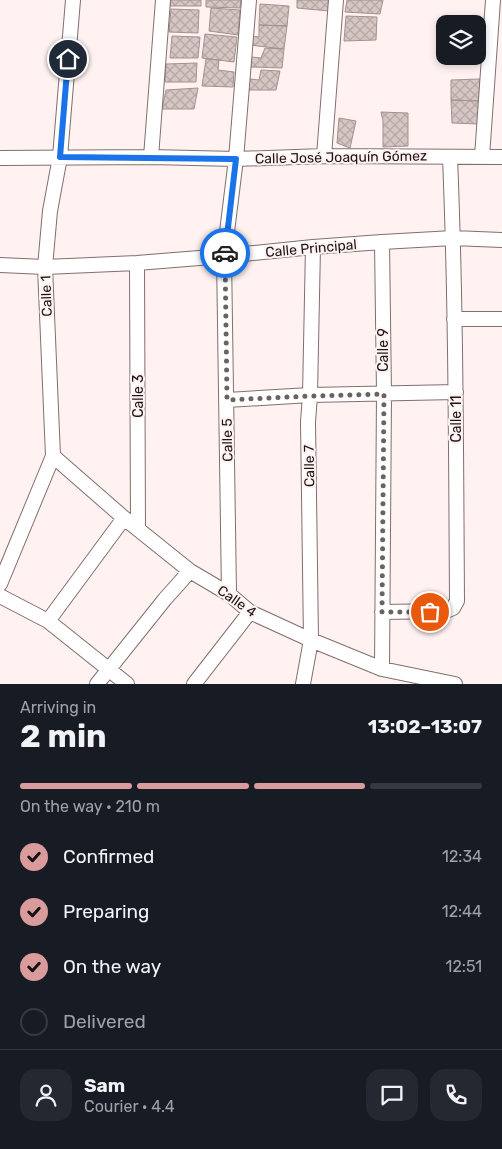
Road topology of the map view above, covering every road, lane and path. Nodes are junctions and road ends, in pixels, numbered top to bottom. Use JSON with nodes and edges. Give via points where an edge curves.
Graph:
{"nodes":[{"id":1,"x":73,"y":0,"type":"edge"},
{"id":2,"x":163,"y":0,"type":"edge"},
{"id":3,"x":249,"y":0,"type":"edge"},
{"id":4,"x":336,"y":0,"type":"edge"},
{"id":5,"x":493,"y":0,"type":"edge"},
{"id":6,"x":324,"y":156,"type":"junction"},
{"id":7,"x":60,"y":157,"type":"junction"},
{"id":8,"x":151,"y":157,"type":"junction"},
{"id":9,"x":450,"y":157,"type":"junction"},
{"id":10,"x":482,"y":157,"type":"junction"},
{"id":11,"x":502,"y":157,"type":"edge"},
{"id":12,"x":0,"y":158,"type":"edge"},
{"id":13,"x":236,"y":159,"type":"junction"},
{"id":14,"x":453,"y":238,"type":"junction"},
{"id":15,"x":502,"y":240,"type":"edge"},
{"id":16,"x":382,"y":242,"type":"junction"},
{"id":17,"x":313,"y":247,"type":"junction"},
{"id":18,"x":224,"y":256,"type":"junction"},
{"id":19,"x":138,"y":263,"type":"junction"},
{"id":20,"x":0,"y":265,"type":"edge"},
{"id":21,"x":45,"y":266,"type":"junction"},
{"id":22,"x":454,"y":319,"type":"junction"},
{"id":23,"x":502,"y":319,"type":"edge"},
{"id":24,"x":456,"y":392,"type":"junction"},
{"id":25,"x":384,"y":394,"type":"junction"},
{"id":26,"x":310,"y":396,"type":"junction"},
{"id":27,"x":227,"y":400,"type":"junction"},
{"id":28,"x":53,"y":456,"type":"junction"},
{"id":29,"x":124,"y":518,"type":"junction"},
{"id":30,"x":138,"y":529,"type":"junction"},
{"id":31,"x":190,"y":571,"type":"junction"},
{"id":32,"x":0,"y":584,"type":"edge"},
{"id":33,"x":229,"y":594,"type":"junction"},
{"id":34,"x":0,"y":596,"type":"edge"},
{"id":35,"x":250,"y":612,"type":"junction"},
{"id":36,"x":382,"y":612,"type":"junction"},
{"id":37,"x":48,"y":621,"type":"junction"},
{"id":38,"x":311,"y":640,"type":"junction"},
{"id":39,"x":382,"y":669,"type":"junction"},
{"id":40,"x":108,"y":670,"type":"junction"},
{"id":41,"x":398,"y":678,"type":"edge"},
{"id":42,"x":97,"y":684,"type":"edge"},
{"id":43,"x":127,"y":684,"type":"edge"},
{"id":44,"x":194,"y":684,"type":"edge"},
{"id":45,"x":303,"y":684,"type":"edge"},
{"id":46,"x":455,"y":684,"type":"edge"}],
"edges":[{"from":1,"to":7,"type":"street","name":"Calle 1"},
{"from":2,"to":8,"type":"street"},
{"from":3,"to":13,"type":"street","name":"Calle 5"},
{"from":4,"to":6,"type":"street"},
{"from":5,"to":10,"type":"street"},
{"from":6,"to":9,"type":"street","name":"Calle José Joaquín Gómez"},
{"from":6,"to":13,"type":"street","name":"Calle José Joaquín Gómez"},
{"from":7,"to":8,"type":"street","name":"Calle José Joaquín Gómez"},
{"from":7,"to":12,"type":"street","name":"Calle José Joaquín Gómez"},
{"from":7,"to":21,"type":"street","name":"Calle 1","via":[[50,211]]},
{"from":8,"to":13,"type":"street","name":"Calle José Joaquín Gómez"},
{"from":9,"to":10,"type":"street","name":"Calle José Joaquín Gómez"},
{"from":9,"to":14,"type":"street","name":"Calle 11"},
{"from":10,"to":11,"type":"street","name":"Calle José Joaquín Gómez"},
{"from":13,"to":18,"type":"street","name":"Calle 5"},
{"from":14,"to":15,"type":"street","name":"Calle Principal"},
{"from":14,"to":16,"type":"street","name":"Calle Principal"},
{"from":14,"to":22,"type":"street","name":"Calle 11"},
{"from":16,"to":17,"type":"street","name":"Calle Principal"},
{"from":16,"to":25,"type":"street","name":"Calle 9"},
{"from":17,"to":18,"type":"street","name":"Calle Principal"},
{"from":17,"to":26,"type":"street","name":"Calle 7"},
{"from":18,"to":19,"type":"street","name":"Calle Principal"},
{"from":18,"to":27,"type":"street","name":"Calle 5"},
{"from":19,"to":21,"type":"street","name":"Calle Principal"},
{"from":19,"to":30,"type":"street","name":"Calle 3"},
{"from":20,"to":21,"type":"street","name":"Calle Principal"},
{"from":21,"to":28,"type":"street","name":"Calle 1"},
{"from":22,"to":23,"type":"street"},
{"from":22,"to":24,"type":"street","name":"Calle 11"},
{"from":24,"to":25,"type":"street"},
{"from":24,"to":36,"type":"street","name":"Calle 11","via":[[457,601],[446,611]]},
{"from":25,"to":26,"type":"street"},
{"from":25,"to":36,"type":"street","name":"Calle 9"},
{"from":26,"to":27,"type":"street"},
{"from":26,"to":38,"type":"street","name":"Calle 7"},
{"from":27,"to":33,"type":"street","name":"Calle 5"},
{"from":28,"to":29,"type":"street","name":"Calle 4"},
{"from":28,"to":32,"type":"street","name":"Calle 1"},
{"from":29,"to":30,"type":"street","name":"Calle 4"},
{"from":29,"to":37,"type":"street"},
{"from":30,"to":31,"type":"street","name":"Calle 4"},
{"from":31,"to":33,"type":"street","name":"Calle 4"},
{"from":31,"to":40,"type":"street"},
{"from":33,"to":35,"type":"street","name":"Calle 4"},
{"from":34,"to":37,"type":"street"},
{"from":35,"to":38,"type":"street","name":"Calle 4"},
{"from":35,"to":44,"type":"street"},
{"from":36,"to":39,"type":"street","name":"Calle 9"},
{"from":37,"to":40,"type":"street"},
{"from":38,"to":39,"type":"street","name":"Calle 4"},
{"from":38,"to":45,"type":"street","name":"Calle 7"},
{"from":39,"to":41,"type":"street","name":"Calle 4"},
{"from":40,"to":42,"type":"street"},
{"from":40,"to":43,"type":"street"},
{"from":41,"to":46,"type":"street","name":"Calle 4"}]}
